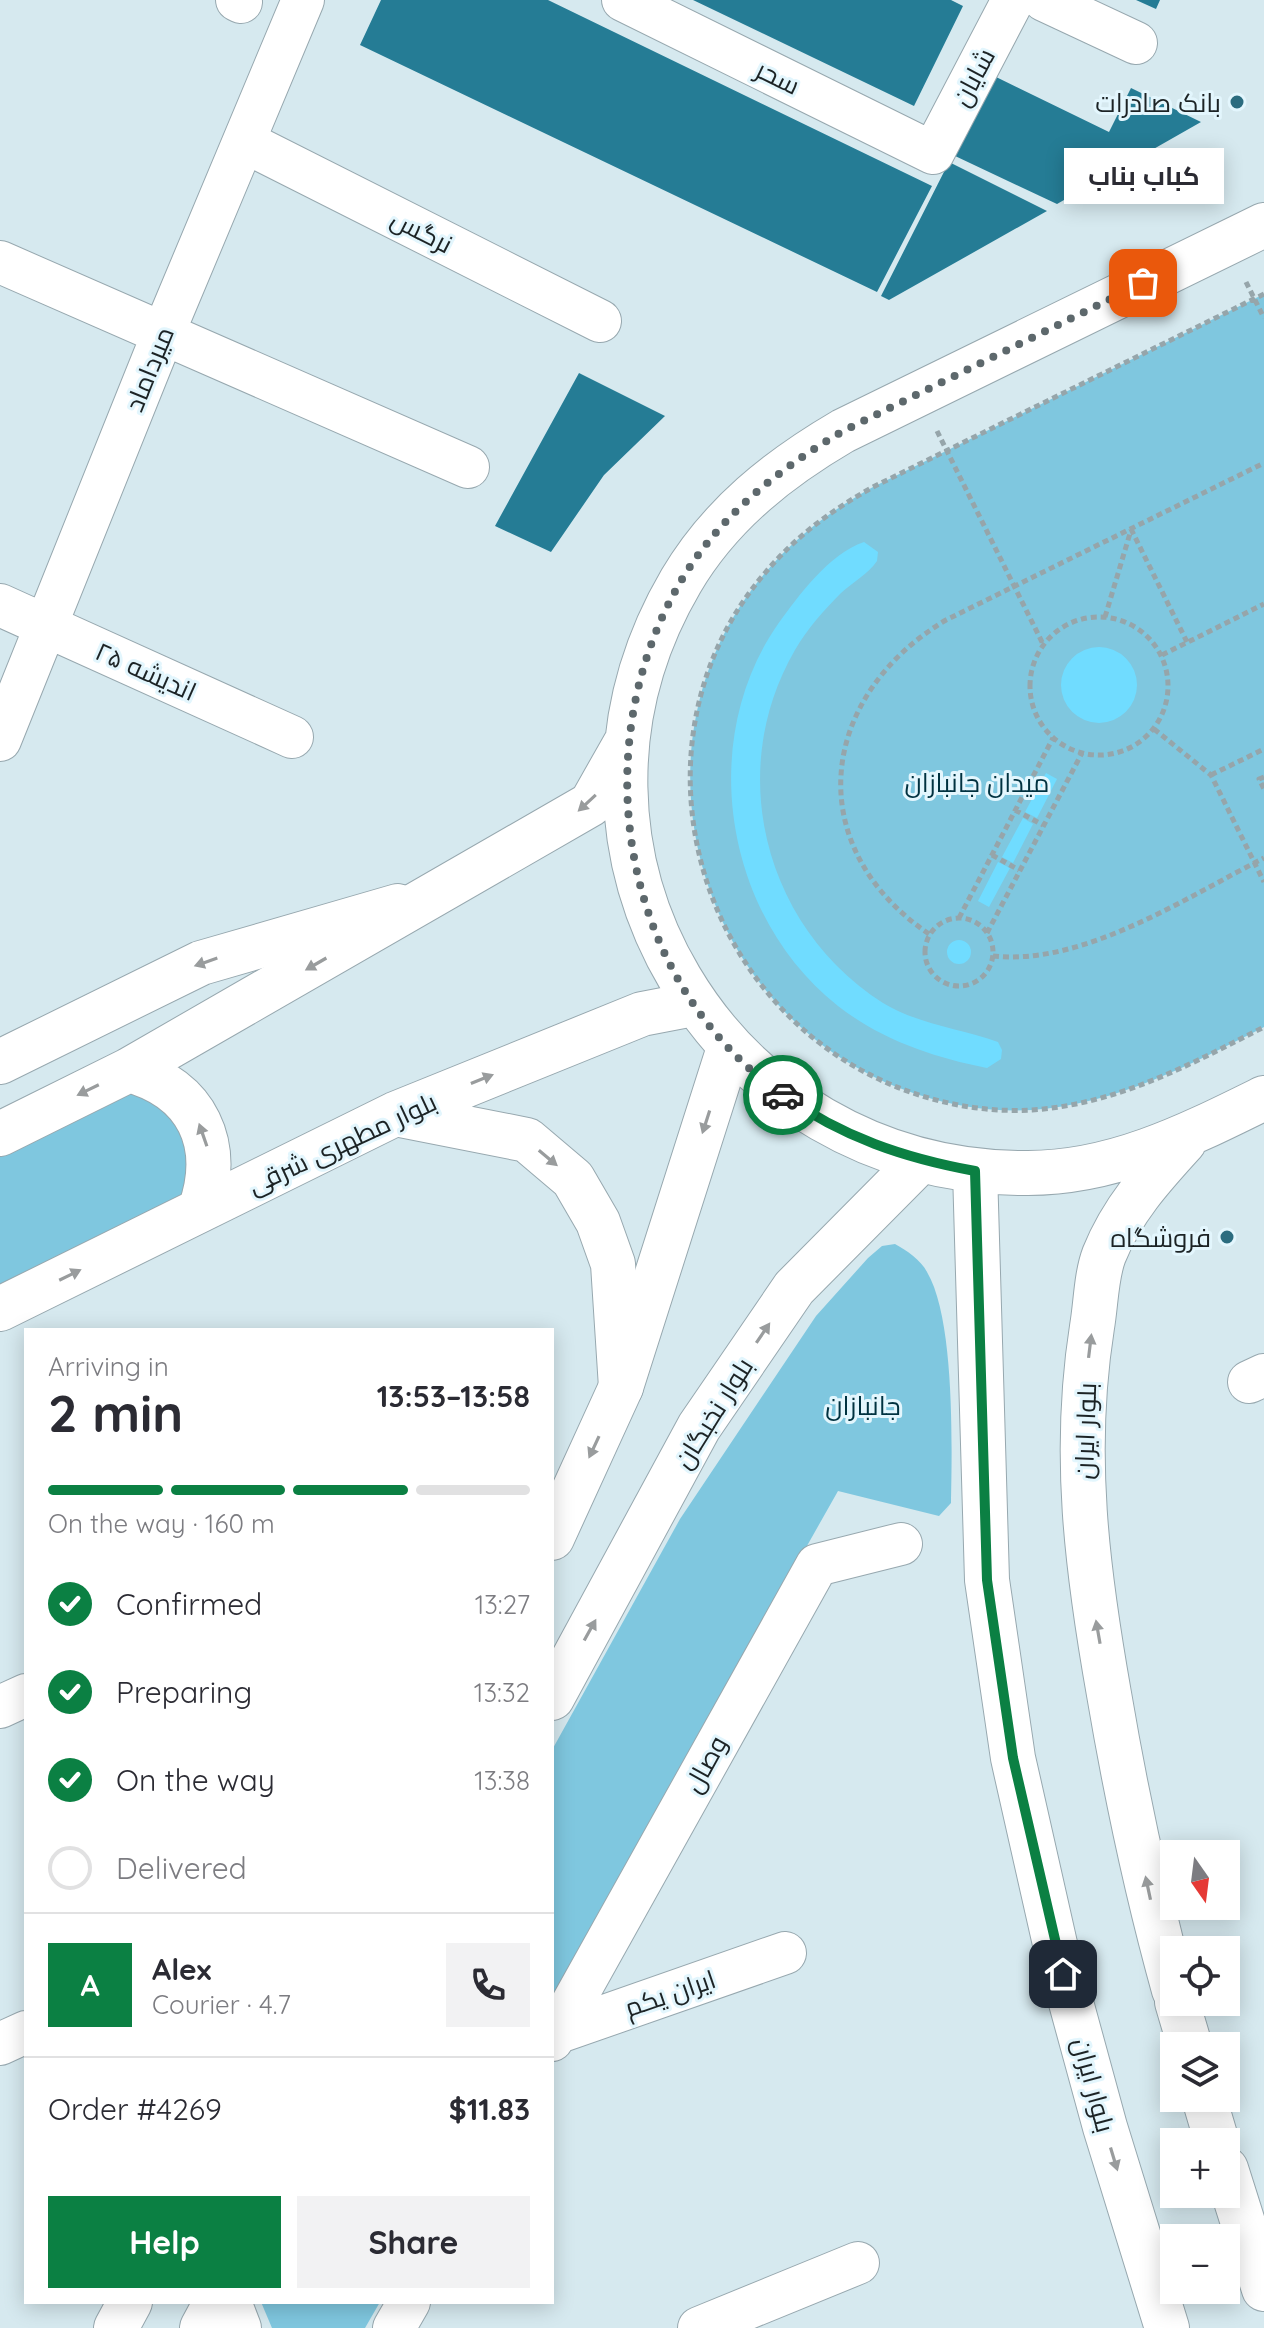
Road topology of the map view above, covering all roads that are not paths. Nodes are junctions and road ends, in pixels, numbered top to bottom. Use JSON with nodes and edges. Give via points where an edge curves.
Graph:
{"nodes":[{"id":1,"x":303,"y":0,"type":"edge"},
{"id":2,"x":623,"y":0,"type":"edge"},
{"id":3,"x":1013,"y":0,"type":"edge"},
{"id":4,"x":1044,"y":0,"type":"edge"},
{"id":5,"x":1136,"y":43,"type":"dead end"},
{"id":6,"x":245,"y":142,"type":"junction"},
{"id":7,"x":933,"y":153,"type":"joint"},
{"id":8,"x":1258,"y":219,"type":"edge"},
{"id":9,"x":0,"y":262,"type":"edge"},
{"id":10,"x":600,"y":321,"type":"dead end"},
{"id":11,"x":163,"y":334,"type":"junction"},
{"id":12,"x":468,"y":467,"type":"dead end"},
{"id":13,"x":0,"y":605,"type":"edge"},
{"id":14,"x":46,"y":627,"type":"junction"},
{"id":15,"x":292,"y":737,"type":"dead end"},
{"id":16,"x":628,"y":738,"type":"junction"},
{"id":17,"x":0,"y":740,"type":"edge"},
{"id":18,"x":442,"y":893,"type":"junction"},
{"id":19,"x":694,"y":1004,"type":"junction"},
{"id":20,"x":729,"y":1048,"type":"junction"},
{"id":21,"x":0,"y":1062,"type":"edge"},
{"id":22,"x":129,"y":1070,"type":"junction"},
{"id":23,"x":1264,"y":1098,"type":"edge"},
{"id":24,"x":395,"y":1114,"type":"junction"},
{"id":25,"x":1192,"y":1133,"type":"junction"},
{"id":26,"x":0,"y":1134,"type":"edge"},
{"id":27,"x":920,"y":1161,"type":"junction"},
{"id":28,"x":975,"y":1171,"type":"junction"},
{"id":29,"x":200,"y":1210,"type":"junction"},
{"id":30,"x":0,"y":1309,"type":"edge"},
{"id":31,"x":621,"y":1387,"type":"junction"},
{"id":32,"x":554,"y":1534,"type":"edge"},
{"id":33,"x":901,"y":1544,"type":"dead end"},
{"id":34,"x":554,"y":1694,"type":"edge"},
{"id":35,"x":24,"y":1696,"type":"edge"},
{"id":36,"x":0,"y":1707,"type":"edge"},
{"id":37,"x":1160,"y":1940,"type":"edge"},
{"id":38,"x":785,"y":1953,"type":"dead end"},
{"id":39,"x":24,"y":2033,"type":"edge"},
{"id":40,"x":554,"y":2037,"type":"edge"},
{"id":41,"x":0,"y":2044,"type":"edge"},
{"id":42,"x":1238,"y":2208,"type":"edge"},
{"id":43,"x":858,"y":2263,"type":"dead end"},
{"id":44,"x":1264,"y":2289,"type":"edge"},
{"id":45,"x":129,"y":2304,"type":"edge"},
{"id":46,"x":215,"y":2304,"type":"edge"},
{"id":47,"x":231,"y":2304,"type":"edge"},
{"id":48,"x":408,"y":2304,"type":"edge"},
{"id":49,"x":116,"y":2328,"type":"edge"},
{"id":50,"x":202,"y":2328,"type":"edge"},
{"id":51,"x":240,"y":2328,"type":"edge"},
{"id":52,"x":394,"y":2328,"type":"edge"},
{"id":53,"x":699,"y":2328,"type":"edge"},
{"id":54,"x":1167,"y":2328,"type":"edge"}],
"edges":[{"from":1,"to":6,"type":"street","name":"میرداماد"},
{"from":2,"to":7,"type":"street","name":"سحر"},
{"from":3,"to":7,"type":"street","name":"شایان"},
{"from":4,"to":5,"type":"street"},
{"from":6,"to":10,"type":"street","name":"نرگس"},
{"from":6,"to":11,"type":"street","name":"میرداماد"},
{"from":8,"to":16,"type":"main road","via":[[796,459],[753,493],[681,580],[638,683]]},
{"from":9,"to":11,"type":"street"},
{"from":11,"to":12,"type":"street"},
{"from":11,"to":14,"type":"street","name":"میرداماد"},
{"from":13,"to":14,"type":"street","name":"اندیشه ۲۵"},
{"from":14,"to":15,"type":"street","name":"اندیشه ۲۵"},
{"from":14,"to":17,"type":"street","name":"میرداماد"},
{"from":16,"to":18,"type":"main road","one_way":true,"via":[[591,804]]},
{"from":16,"to":19,"type":"main road","via":[[626,794],[641,890],[666,956]]},
{"from":18,"to":21,"type":"main road","one_way":true,"via":[[201,963]]},
{"from":18,"to":22,"type":"main road","one_way":true},
{"from":19,"to":20,"type":"main road"},
{"from":24,"to":19,"type":"main road","name":"بلوار مطهری شرقی","one_way":true,"via":[[642,1014]]},
{"from":20,"to":27,"type":"main road","via":[[816,1118]]},
{"from":20,"to":31,"type":"main road","one_way":true},
{"from":22,"to":26,"type":"main road","one_way":true},
{"from":29,"to":22,"type":"main road","one_way":true,"via":[[210,1166],[199,1122],[170,1088]]},
{"from":23,"to":25,"type":"main road"},
{"from":24,"to":29,"type":"main road","name":"بلوار مطهری شرقی"},
{"from":24,"to":31,"type":"main road","one_way":true,"via":[[527,1140],[573,1179],[598,1222],[613,1264]]},
{"from":25,"to":28,"type":"main road","via":[[1142,1154],[1087,1167]]},
{"from":37,"to":25,"type":"main road","name":"بلوار ایران","one_way":true,"via":[[1118,1750],[1093,1604],[1080,1443],[1103,1257],[1135,1195]]},
{"from":27,"to":28,"type":"main road"},
{"from":34,"to":27,"type":"main road","name":"بلوار نخبگان","one_way":true,"via":[[699,1427],[794,1288]]},
{"from":28,"to":54,"type":"main road","name":"بلوار ایران","one_way":true,"via":[[987,1580],[1013,1758],[1055,1944]]},
{"from":30,"to":29,"type":"main road","name":"بلوار مطهری شرقی","one_way":true},
{"from":31,"to":32,"type":"main road","one_way":true},
{"from":33,"to":40,"type":"street","name":"وصال","via":[[817,1565]]},
{"from":35,"to":36,"type":"street"},
{"from":38,"to":40,"type":"street","name":"ایران یکم"},
{"from":39,"to":41,"type":"street"},
{"from":42,"to":44,"type":"main road"},
{"from":43,"to":53,"type":"street"},
{"from":45,"to":49,"type":"main road"},
{"from":46,"to":50,"type":"main road"},
{"from":47,"to":51,"type":"street"},
{"from":48,"to":52,"type":"street"}]}
